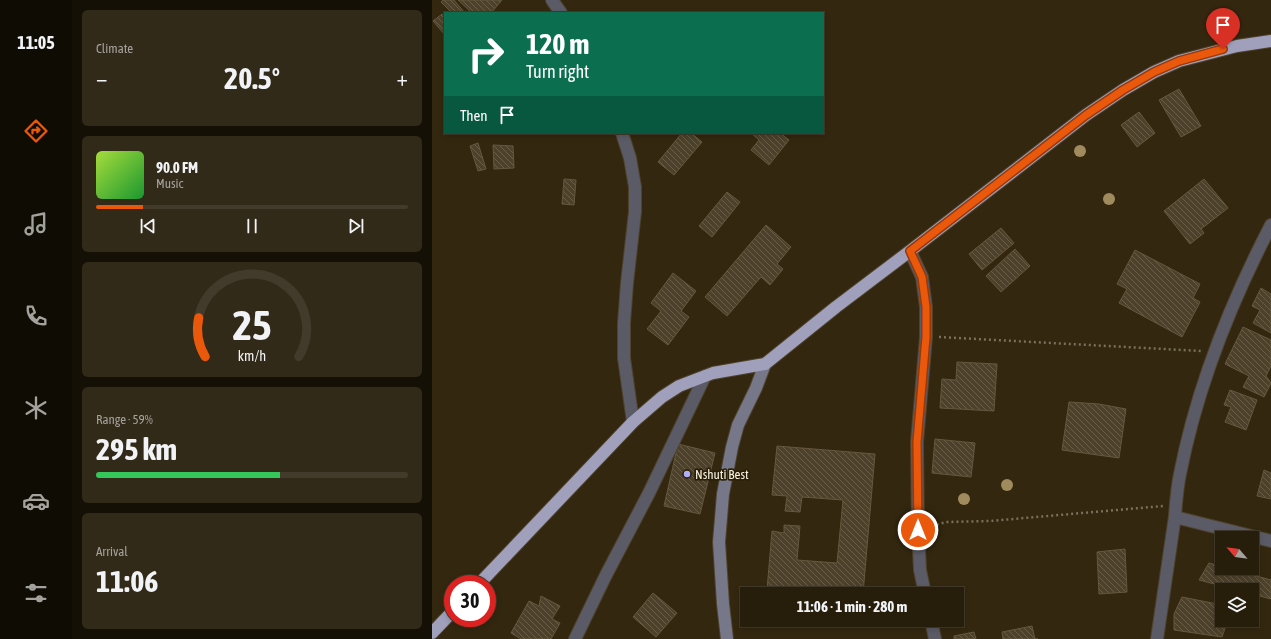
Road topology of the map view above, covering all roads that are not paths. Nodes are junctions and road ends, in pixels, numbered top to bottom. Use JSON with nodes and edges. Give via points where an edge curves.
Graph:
{"nodes":[{"id":1,"x":552,"y":0,"type":"edge"},
{"id":2,"x":560,"y":12,"type":"edge"},
{"id":3,"x":1271,"y":41,"type":"edge"},
{"id":4,"x":622,"y":134,"type":"edge"},
{"id":5,"x":1271,"y":225,"type":"edge"},
{"id":6,"x":910,"y":251,"type":"junction"},
{"id":7,"x":765,"y":364,"type":"junction"},
{"id":8,"x":706,"y":376,"type":"junction"},
{"id":9,"x":633,"y":422,"type":"junction"},
{"id":10,"x":1174,"y":517,"type":"junction"},
{"id":11,"x":1271,"y":541,"type":"edge"},
{"id":12,"x":488,"y":575,"type":"edge"},
{"id":13,"x":924,"y":587,"type":"edge"},
{"id":14,"x":444,"y":620,"type":"edge"},
{"id":15,"x":932,"y":627,"type":"edge"},
{"id":16,"x":432,"y":633,"type":"edge"},
{"id":17,"x":575,"y":639,"type":"edge"},
{"id":18,"x":727,"y":639,"type":"edge"},
{"id":19,"x":935,"y":639,"type":"edge"},
{"id":20,"x":1157,"y":639,"type":"edge"}],
"edges":[{"from":1,"to":2,"type":"street"},
{"from":3,"to":6,"type":"highway","via":[[1237,46],[1179,61],[1123,90],[1086,115]]},
{"from":4,"to":9,"type":"street","via":[[635,187],[624,337],[624,358]]},
{"from":5,"to":10,"type":"street","via":[[1228,316],[1202,386],[1180,475]]},
{"from":6,"to":7,"type":"highway"},
{"from":6,"to":13,"type":"street","via":[[922,277],[926,307],[917,442],[918,530]]},
{"from":7,"to":8,"type":"highway"},
{"from":7,"to":18,"type":"street","via":[[738,425],[723,494],[719,542],[722,604]]},
{"from":8,"to":9,"type":"highway","via":[[679,386]]},
{"from":8,"to":17,"type":"street"},
{"from":9,"to":12,"type":"highway"},
{"from":10,"to":11,"type":"street"},
{"from":10,"to":20,"type":"street"},
{"from":14,"to":16,"type":"highway"},
{"from":15,"to":19,"type":"street"}]}
